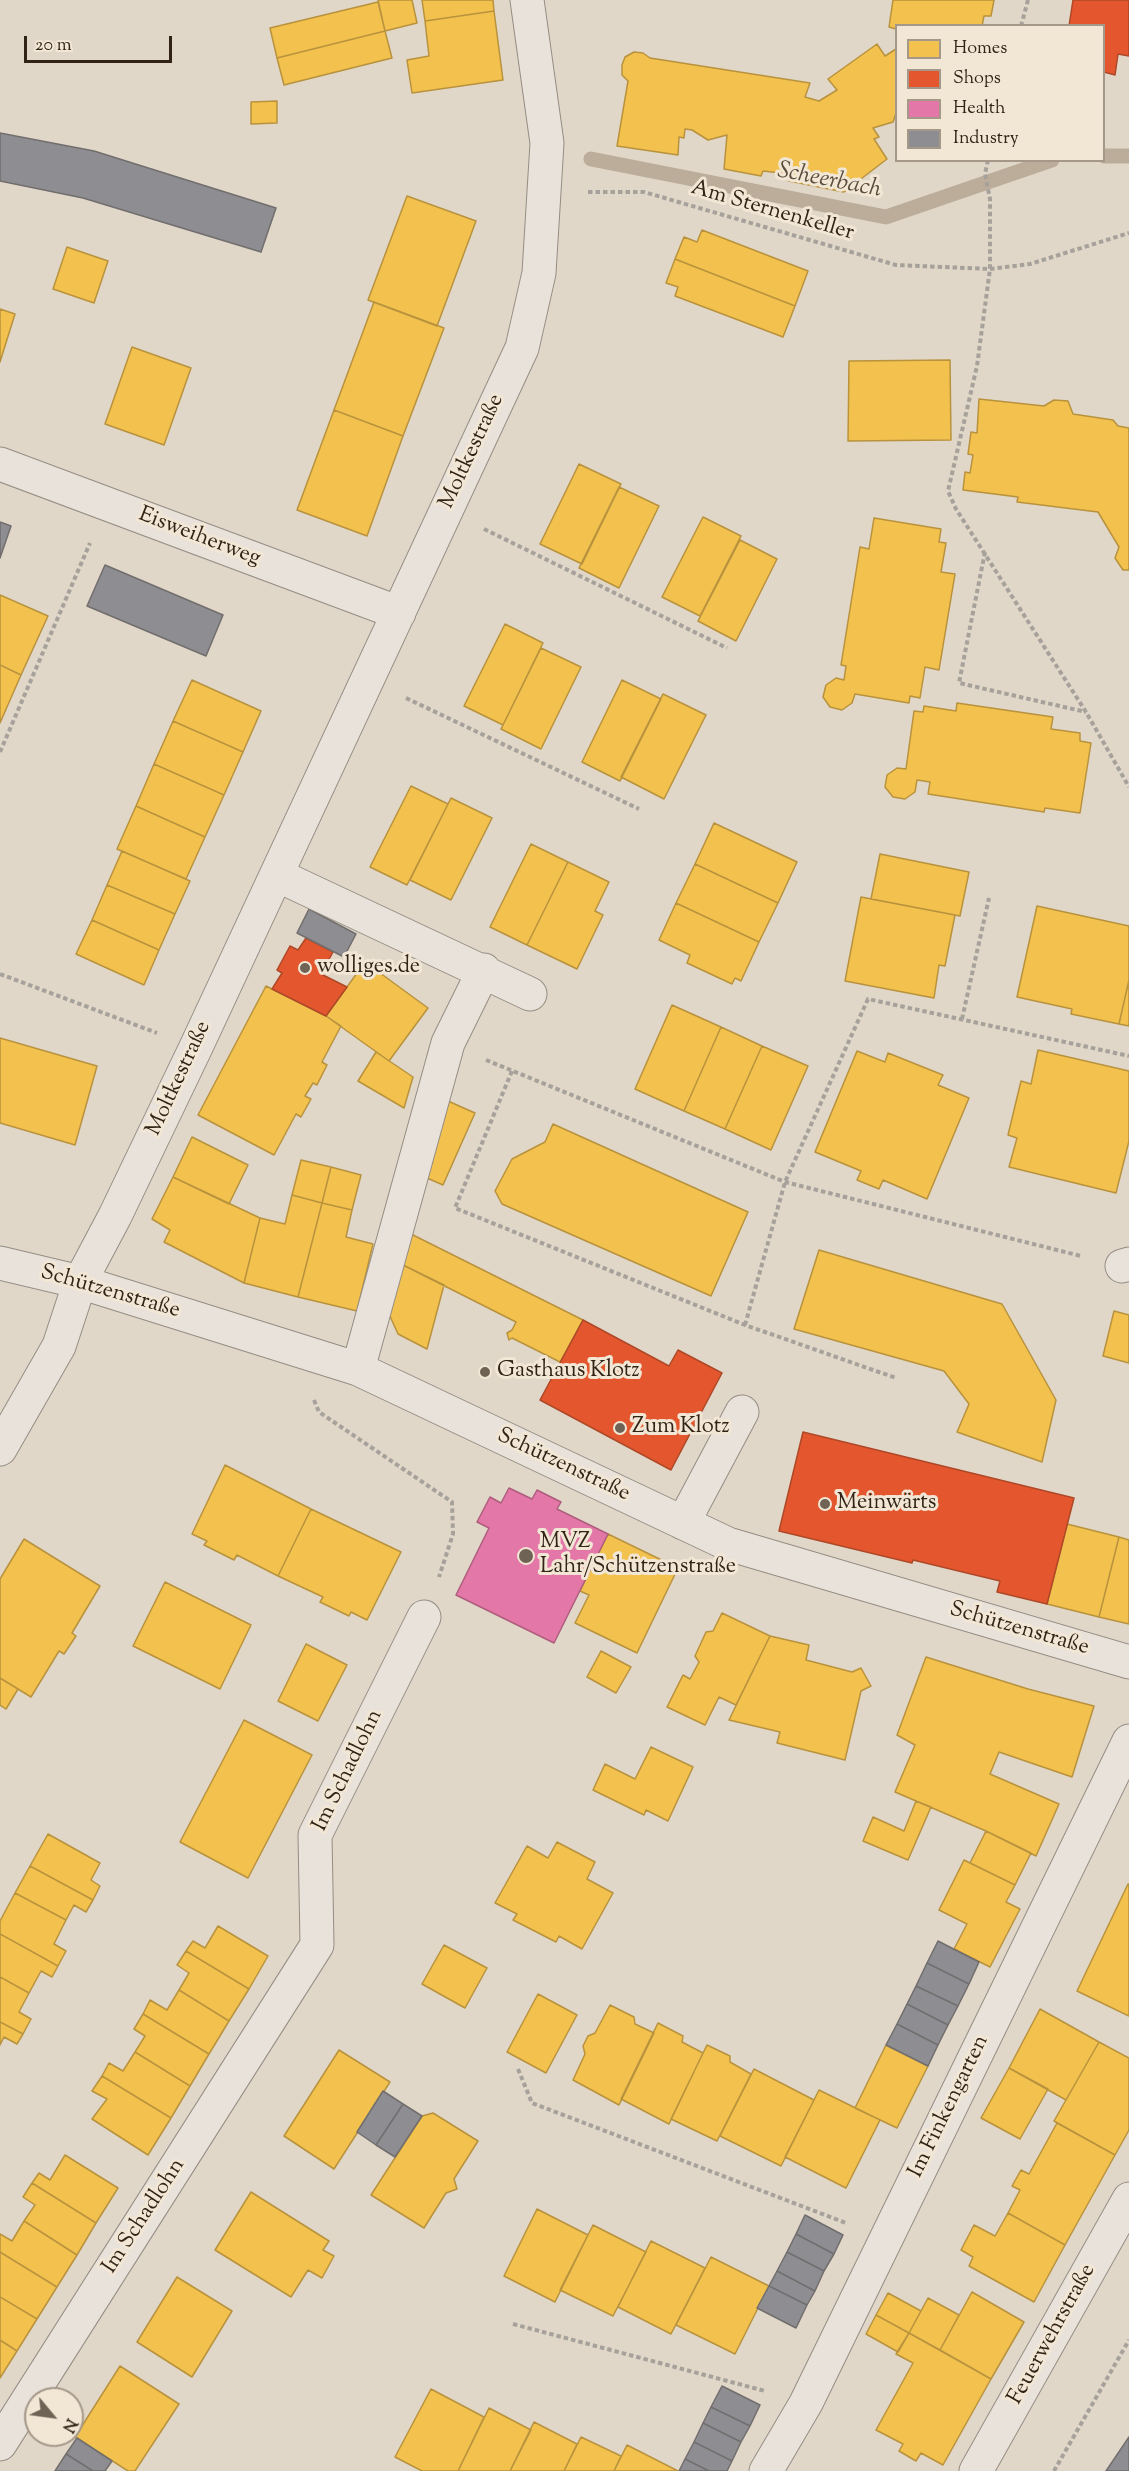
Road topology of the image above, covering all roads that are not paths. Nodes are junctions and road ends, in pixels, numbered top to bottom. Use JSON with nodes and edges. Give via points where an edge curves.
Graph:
{"nodes":[{"id":1,"x":527,"y":0,"type":"edge"},
{"id":2,"x":0,"y":464,"type":"edge"},
{"id":3,"x":399,"y":613,"type":"junction"},
{"id":4,"x":277,"y":875,"type":"junction"},
{"id":5,"x":484,"y":970,"type":"junction"},
{"id":6,"x":530,"y":994,"type":"dead end"},
{"id":7,"x":0,"y":1263,"type":"edge"},
{"id":8,"x":80,"y":1282,"type":"junction"},
{"id":9,"x":358,"y":1370,"type":"junction"},
{"id":10,"x":742,"y":1413,"type":"dead end"},
{"id":11,"x":0,"y":1449,"type":"edge"},
{"id":12,"x":683,"y":1523,"type":"junction"},
{"id":13,"x":424,"y":1617,"type":"road end"},
{"id":14,"x":1129,"y":1662,"type":"edge"},
{"id":15,"x":1129,"y":1741,"type":"edge"},
{"id":16,"x":1129,"y":2199,"type":"edge"},
{"id":17,"x":0,"y":2444,"type":"edge"},
{"id":18,"x":766,"y":2471,"type":"edge"},
{"id":19,"x":976,"y":2471,"type":"edge"}],
"edges":[{"from":1,"to":3,"type":"street","name":"Moltkestraße","via":[[547,143],[539,273],[522,348]]},
{"from":2,"to":3,"type":"street","name":"Eisweiherweg"},
{"from":3,"to":4,"type":"street","name":"Moltkestraße"},
{"from":4,"to":5,"type":"street"},
{"from":4,"to":8,"type":"street","name":"Moltkestraße","via":[[116,1216]]},
{"from":5,"to":6,"type":"street"},
{"from":5,"to":9,"type":"street","via":[[448,1043]]},
{"from":7,"to":8,"type":"street","name":"Schützenstraße"},
{"from":8,"to":9,"type":"street","name":"Schützenstraße"},
{"from":8,"to":11,"type":"street","name":"Moltkestraße","via":[[59,1346]]},
{"from":9,"to":12,"type":"street","name":"Schützenstraße"},
{"from":10,"to":12,"type":"street"},
{"from":12,"to":14,"type":"street","name":"Schützenstraße","via":[[728,1544]]},
{"from":13,"to":17,"type":"street","name":"Im Schadlohn","via":[[315,1835],[317,1945]]},
{"from":15,"to":18,"type":"street","name":"Im Finkengarten","via":[[806,2403]]},
{"from":16,"to":19,"type":"street","name":"Feuerwehrstraße"}]}
